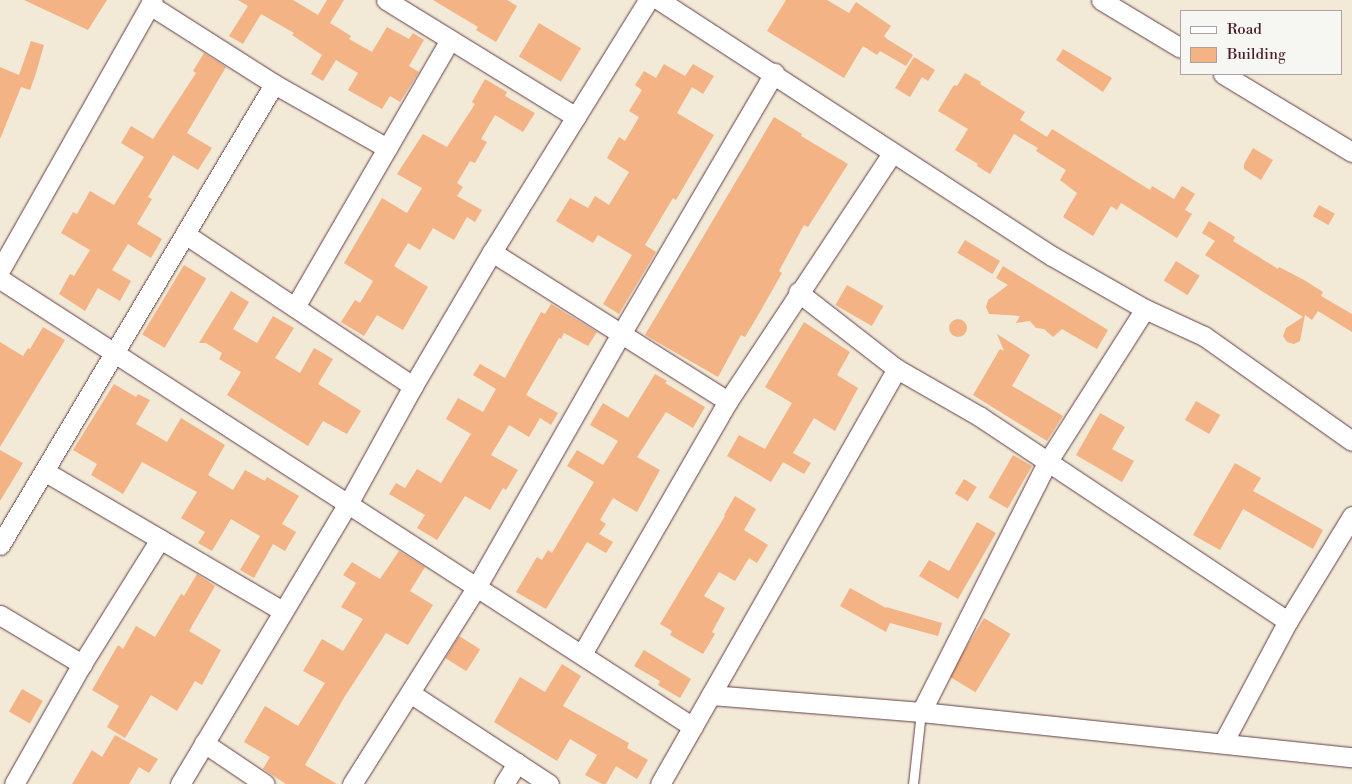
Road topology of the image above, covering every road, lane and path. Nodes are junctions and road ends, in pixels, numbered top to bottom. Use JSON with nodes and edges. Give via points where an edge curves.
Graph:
{"nodes":[{"id":1,"x":386,"y":0,"type":"edge"},
{"id":2,"x":648,"y":0,"type":"edge"},
{"id":3,"x":659,"y":0,"type":"edge"},
{"id":4,"x":1101,"y":0,"type":"edge"},
{"id":5,"x":151,"y":2,"type":"edge"},
{"id":6,"x":450,"y":40,"type":"junction"},
{"id":7,"x":1180,"y":47,"type":"edge"},
{"id":8,"x":774,"y":73,"type":"junction"},
{"id":9,"x":1225,"y":75,"type":"edge"},
{"id":10,"x":274,"y":84,"type":"junction"},
{"id":11,"x":576,"y":118,"type":"junction"},
{"id":12,"x":387,"y":148,"type":"junction"},
{"id":13,"x":1352,"y":152,"type":"edge"},
{"id":14,"x":892,"y":153,"type":"junction"},
{"id":15,"x":185,"y":234,"type":"junction"},
{"id":16,"x":492,"y":252,"type":"junction"},
{"id":17,"x":0,"y":270,"type":"edge"},
{"id":18,"x":0,"y":279,"type":"edge"},
{"id":19,"x":798,"y":292,"type":"junction"},
{"id":20,"x":295,"y":307,"type":"junction"},
{"id":21,"x":1146,"y":309,"type":"junction"},
{"id":22,"x":621,"y":334,"type":"junction"},
{"id":23,"x":114,"y":354,"type":"junction"},
{"id":24,"x":897,"y":369,"type":"junction"},
{"id":25,"x":413,"y":386,"type":"junction"},
{"id":26,"x":728,"y":401,"type":"junction"},
{"id":27,"x":1352,"y":441,"type":"edge"},
{"id":28,"x":1048,"y":461,"type":"junction"},
{"id":29,"x":44,"y":471,"type":"junction"},
{"id":30,"x":349,"y":502,"type":"junction"},
{"id":31,"x":1352,"y":516,"type":"edge"},
{"id":32,"x":160,"y":539,"type":"junction"},
{"id":33,"x":0,"y":545,"type":"edge"},
{"id":34,"x":477,"y":586,"type":"junction"},
{"id":35,"x":283,"y":611,"type":"junction"},
{"id":36,"x":0,"y":615,"type":"edge"},
{"id":37,"x":1288,"y":621,"type":"junction"},
{"id":38,"x":582,"y":654,"type":"junction"},
{"id":39,"x":82,"y":664,"type":"junction"},
{"id":40,"x":410,"y":693,"type":"junction"},
{"id":41,"x":711,"y":695,"type":"junction"},
{"id":42,"x":921,"y":712,"type":"junction"},
{"id":43,"x":693,"y":727,"type":"junction"},
{"id":44,"x":204,"y":743,"type":"junction"},
{"id":45,"x":1223,"y":743,"type":"junction"},
{"id":46,"x":679,"y":751,"type":"junction"},
{"id":47,"x":1352,"y":757,"type":"edge"},
{"id":48,"x":517,"y":763,"type":"junction"},
{"id":49,"x":0,"y":777,"type":"edge"},
{"id":50,"x":12,"y":784,"type":"edge"},
{"id":51,"x":180,"y":784,"type":"edge"},
{"id":52,"x":265,"y":784,"type":"edge"},
{"id":53,"x":352,"y":784,"type":"edge"},
{"id":54,"x":504,"y":784,"type":"edge"},
{"id":55,"x":549,"y":784,"type":"edge"},
{"id":56,"x":660,"y":784,"type":"edge"},
{"id":57,"x":675,"y":784,"type":"edge"},
{"id":58,"x":913,"y":784,"type":"edge"}],
"edges":[{"from":1,"to":6,"type":"street"},
{"from":2,"to":11,"type":"street"},
{"from":3,"to":8,"type":"street"},
{"from":4,"to":7,"type":"street"},
{"from":5,"to":10,"type":"street"},
{"from":5,"to":17,"type":"street"},
{"from":6,"to":11,"type":"street"},
{"from":6,"to":12,"type":"street"},
{"from":8,"to":14,"type":"street"},
{"from":8,"to":22,"type":"street"},
{"from":9,"to":13,"type":"street"},
{"from":10,"to":12,"type":"street"},
{"from":10,"to":15,"type":"street"},
{"from":11,"to":16,"type":"street"},
{"from":12,"to":20,"type":"street"},
{"from":14,"to":19,"type":"street"},
{"from":14,"to":21,"type":"street","via":[[1052,256]]},
{"from":15,"to":20,"type":"street"},
{"from":15,"to":23,"type":"street"},
{"from":16,"to":22,"type":"street"},
{"from":16,"to":25,"type":"street"},
{"from":18,"to":23,"type":"street"},
{"from":19,"to":24,"type":"street"},
{"from":19,"to":26,"type":"street"},
{"from":20,"to":25,"type":"street"},
{"from":21,"to":27,"type":"street","via":[[1204,336]]},
{"from":21,"to":28,"type":"street"},
{"from":22,"to":26,"type":"street"},
{"from":22,"to":34,"type":"street"},
{"from":23,"to":29,"type":"street"},
{"from":23,"to":30,"type":"street"},
{"from":24,"to":28,"type":"street","via":[[979,416]]},
{"from":24,"to":41,"type":"street"},
{"from":25,"to":30,"type":"street"},
{"from":26,"to":38,"type":"street"},
{"from":28,"to":37,"type":"street"},
{"from":28,"to":42,"type":"street"},
{"from":29,"to":32,"type":"street"},
{"from":29,"to":33,"type":"street"},
{"from":30,"to":34,"type":"street"},
{"from":30,"to":35,"type":"street"},
{"from":31,"to":37,"type":"street"},
{"from":32,"to":35,"type":"street"},
{"from":32,"to":39,"type":"street"},
{"from":34,"to":38,"type":"street"},
{"from":34,"to":40,"type":"street"},
{"from":35,"to":44,"type":"street"},
{"from":36,"to":39,"type":"street"},
{"from":37,"to":45,"type":"street"},
{"from":38,"to":43,"type":"street"},
{"from":39,"to":50,"type":"street"},
{"from":40,"to":48,"type":"street"},
{"from":40,"to":53,"type":"street"},
{"from":41,"to":42,"type":"street"},
{"from":41,"to":43,"type":"street"},
{"from":42,"to":45,"type":"street"},
{"from":42,"to":58,"type":"lane"},
{"from":43,"to":46,"type":"street"},
{"from":44,"to":51,"type":"street"},
{"from":44,"to":52,"type":"street"},
{"from":45,"to":47,"type":"street"},
{"from":46,"to":56,"type":"street"},
{"from":46,"to":57,"type":"street"},
{"from":48,"to":54,"type":"street"},
{"from":48,"to":55,"type":"street"},
{"from":49,"to":50,"type":"street"}]}
